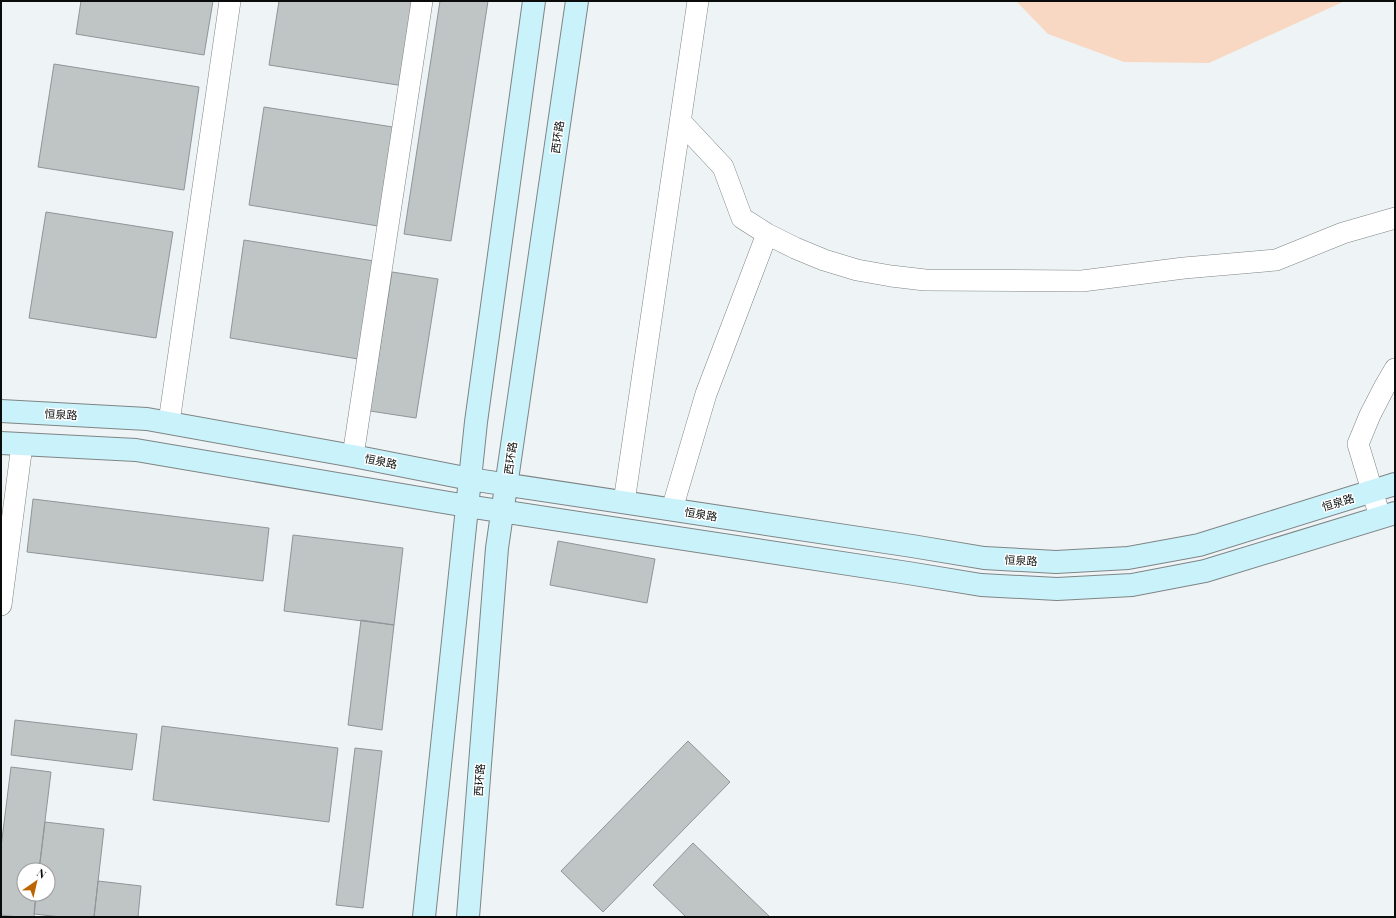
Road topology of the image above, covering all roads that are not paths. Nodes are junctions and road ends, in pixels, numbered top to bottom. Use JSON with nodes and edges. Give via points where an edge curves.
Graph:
{"nodes":[{"id":1,"x":230,"y":1,"type":"edge"},
{"id":2,"x":422,"y":1,"type":"edge"},
{"id":3,"x":534,"y":1,"type":"edge"},
{"id":4,"x":577,"y":1,"type":"edge"},
{"id":5,"x":698,"y":1,"type":"edge"},
{"id":6,"x":680,"y":121,"type":"junction"},
{"id":7,"x":1395,"y":218,"type":"edge"},
{"id":8,"x":767,"y":234,"type":"junction"},
{"id":9,"x":1395,"y":369,"type":"edge"},
{"id":10,"x":1,"y":411,"type":"edge"},
{"id":11,"x":168,"y":422,"type":"junction"},
{"id":12,"x":12,"y":444,"type":"edge"},
{"id":13,"x":353,"y":456,"type":"junction"},
{"id":14,"x":470,"y":479,"type":"junction"},
{"id":15,"x":506,"y":484,"type":"junction"},
{"id":16,"x":1395,"y":484,"type":"edge"},
{"id":17,"x":1373,"y":491,"type":"junction"},
{"id":18,"x":624,"y":502,"type":"junction"},
{"id":19,"x":467,"y":506,"type":"junction"},
{"id":20,"x":672,"y":509,"type":"junction"},
{"id":21,"x":502,"y":511,"type":"junction"},
{"id":22,"x":1388,"y":515,"type":"edge"},
{"id":23,"x":1,"y":605,"type":"edge"},
{"id":24,"x":424,"y":917,"type":"edge"},
{"id":25,"x":468,"y":917,"type":"edge"}],
"edges":[{"from":1,"to":11,"type":"street"},
{"from":2,"to":13,"type":"street"},
{"from":3,"to":14,"type":"main road"},
{"from":4,"to":15,"type":"main road","name":"西环路"},
{"from":5,"to":6,"type":"street"},
{"from":6,"to":8,"type":"street","via":[[723,167],[742,218]]},
{"from":6,"to":18,"type":"street"},
{"from":7,"to":8,"type":"street","via":[[1343,233],[1276,260],[1082,281],[925,280],[891,276],[857,270],[824,260]]},
{"from":8,"to":20,"type":"street","via":[[706,394]]},
{"from":9,"to":17,"type":"street","via":[[1370,415],[1358,444]]},
{"from":10,"to":11,"type":"main road","name":"恒泉路"},
{"from":11,"to":13,"type":"main road","name":"恒泉路"},
{"from":12,"to":19,"type":"main road","via":[[136,450]]},
{"from":12,"to":23,"type":"street"},
{"from":13,"to":14,"type":"main road","name":"恒泉路"},
{"from":14,"to":15,"type":"main road","name":"恒泉路"},
{"from":14,"to":19,"type":"main road"},
{"from":15,"to":18,"type":"main road","name":"恒泉路"},
{"from":15,"to":21,"type":"main road","name":"西环路"},
{"from":16,"to":17,"type":"main road","name":"恒泉路"},
{"from":17,"to":20,"type":"main road","name":"恒泉路","via":[[1199,544],[1128,558],[1056,562],[984,558]]},
{"from":17,"to":22,"type":"street"},
{"from":18,"to":20,"type":"main road","name":"恒泉路"},
{"from":19,"to":21,"type":"main road"},
{"from":19,"to":24,"type":"main road"},
{"from":21,"to":22,"type":"main road","via":[[981,585],[1057,589],[1132,585],[1205,571]]},
{"from":21,"to":25,"type":"main road","name":"西环路"}]}
